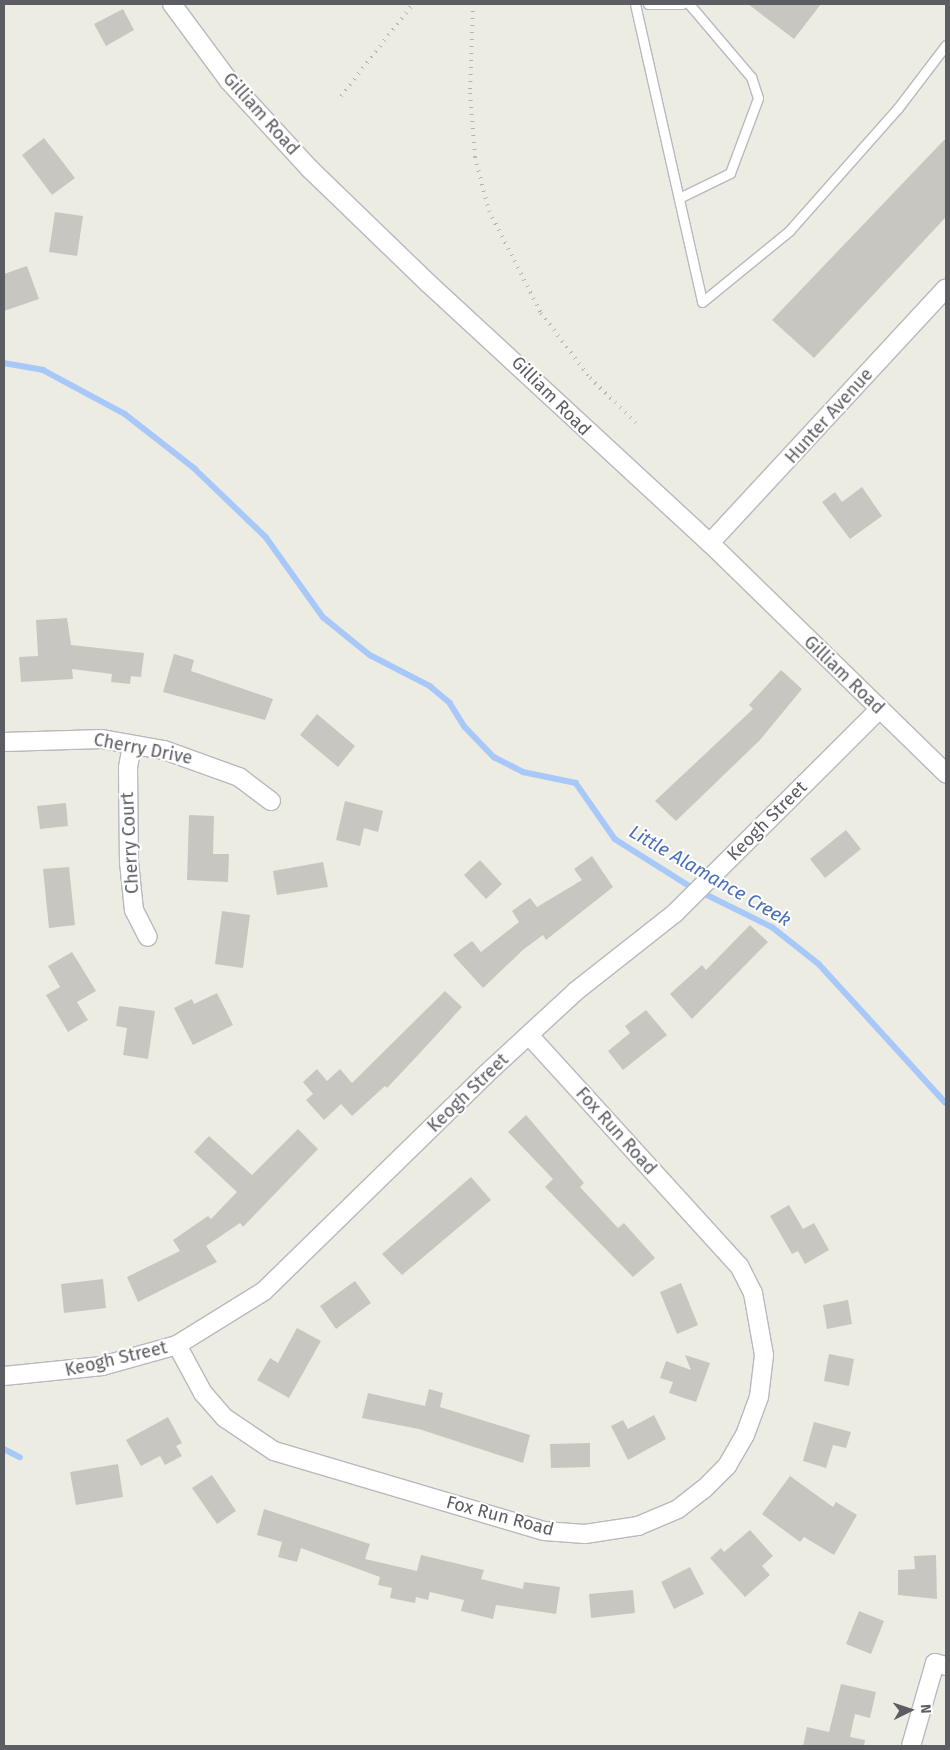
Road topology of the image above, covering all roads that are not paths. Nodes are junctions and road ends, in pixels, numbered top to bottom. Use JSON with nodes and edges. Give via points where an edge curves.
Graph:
{"nodes":[{"id":1,"x":172,"y":4,"type":"edge"},
{"id":2,"x":635,"y":4,"type":"edge"},
{"id":3,"x":648,"y":4,"type":"edge"},
{"id":4,"x":682,"y":4,"type":"edge"},
{"id":5,"x":689,"y":4,"type":"edge"},
{"id":6,"x":946,"y":45,"type":"edge"},
{"id":7,"x":679,"y":198,"type":"junction"},
{"id":8,"x":946,"y":288,"type":"edge"},
{"id":9,"x":710,"y":543,"type":"junction"},
{"id":10,"x":880,"y":709,"type":"junction"},
{"id":11,"x":4,"y":742,"type":"edge"},
{"id":12,"x":132,"y":745,"type":"junction"},
{"id":13,"x":946,"y":773,"type":"edge"},
{"id":14,"x":271,"y":800,"type":"dead end"},
{"id":15,"x":148,"y":937,"type":"dead end"},
{"id":16,"x":530,"y":1036,"type":"junction"},
{"id":17,"x":177,"y":1345,"type":"junction"},
{"id":18,"x":4,"y":1376,"type":"edge"},
{"id":19,"x":940,"y":1664,"type":"edge"},
{"id":20,"x":911,"y":1746,"type":"edge"}],
"edges":[{"from":1,"to":9,"type":"street","name":"Gilliam Road","via":[[229,81],[310,169],[428,283]]},
{"from":2,"to":7,"type":"lane"},
{"from":3,"to":4,"type":"lane"},
{"from":5,"to":7,"type":"lane","via":[[751,77],[758,98],[730,173]]},
{"from":6,"to":7,"type":"lane","via":[[898,108],[789,231],[702,302]]},
{"from":8,"to":9,"type":"street","name":"Hunter Avenue"},
{"from":9,"to":10,"type":"street","name":"Gilliam Road"},
{"from":10,"to":13,"type":"street","name":"Gilliam Road"},
{"from":10,"to":16,"type":"street","name":"Keogh Street","via":[[675,913],[576,991]]},
{"from":11,"to":12,"type":"street","name":"Cherry Drive","via":[[64,737]]},
{"from":12,"to":14,"type":"street","name":"Cherry Drive","via":[[211,763],[239,776]]},
{"from":12,"to":15,"type":"street","name":"Cherry Court","via":[[128,768],[129,862],[134,910]]},
{"from":16,"to":17,"type":"street","name":"Keogh Street","via":[[484,1076],[289,1269],[223,1319]]},
{"from":16,"to":17,"type":"street","name":"Fox Run Road","via":[[739,1266],[753,1293],[764,1355],[759,1398],[745,1435],[726,1466],[704,1489],[678,1508],[638,1526],[585,1534],[544,1531],[274,1451],[225,1418],[203,1393]]},
{"from":17,"to":18,"type":"street","name":"Keogh Street","via":[[102,1366]]},
{"from":19,"to":20,"type":"street"}]}
